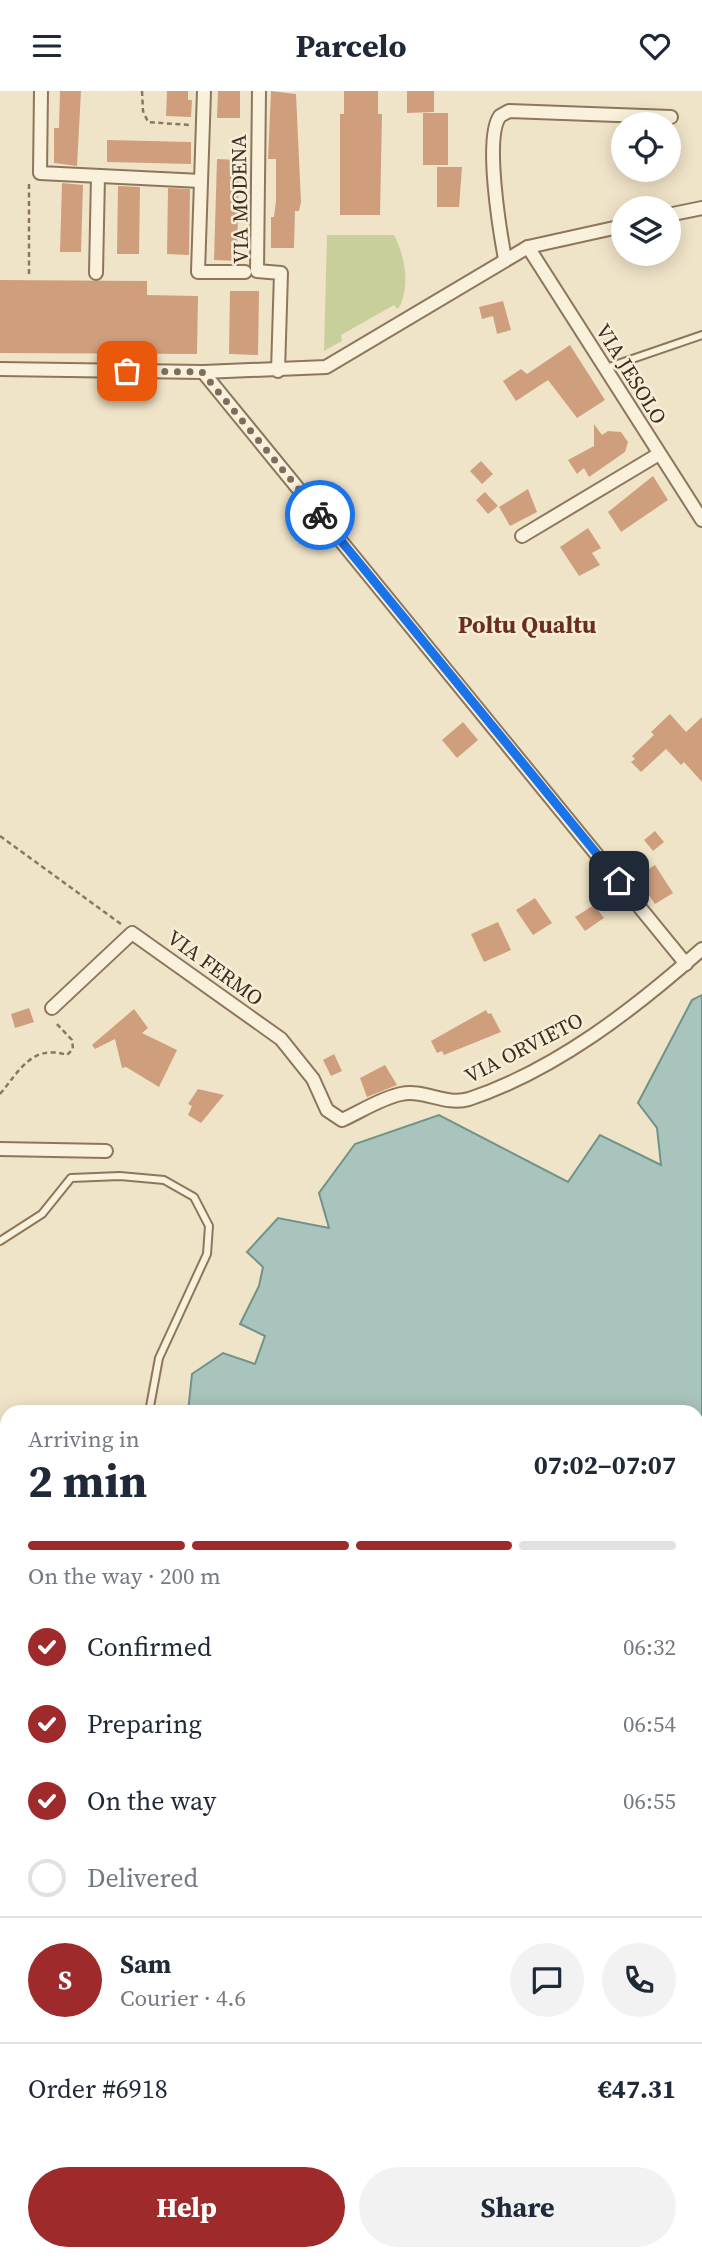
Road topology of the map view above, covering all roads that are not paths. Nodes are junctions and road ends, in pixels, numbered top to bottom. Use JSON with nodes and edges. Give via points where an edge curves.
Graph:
{"nodes":[{"id":1,"x":41,"y":91,"type":"edge"},
{"id":2,"x":204,"y":91,"type":"edge"},
{"id":3,"x":259,"y":91,"type":"edge"},
{"id":4,"x":611,"y":115,"type":"edge"},
{"id":5,"x":98,"y":176,"type":"junction"},
{"id":6,"x":201,"y":181,"type":"junction"},
{"id":7,"x":702,"y":208,"type":"edge"},
{"id":8,"x":681,"y":212,"type":"edge"},
{"id":9,"x":611,"y":229,"type":"edge"},
{"id":10,"x":528,"y":247,"type":"junction"},
{"id":11,"x":505,"y":259,"type":"junction"},
{"id":12,"x":245,"y":272,"type":"dead end"},
{"id":13,"x":96,"y":273,"type":"dead end"},
{"id":14,"x":702,"y":335,"type":"edge"},
{"id":15,"x":0,"y":369,"type":"edge"},
{"id":16,"x":604,"y":369,"type":"junction"},
{"id":17,"x":278,"y":371,"type":"junction"},
{"id":18,"x":202,"y":372,"type":"junction"},
{"id":19,"x":659,"y":454,"type":"junction"},
{"id":20,"x":702,"y":520,"type":"edge"},
{"id":21,"x":522,"y":536,"type":"dead end"},
{"id":22,"x":702,"y":950,"type":"edge"},
{"id":23,"x":686,"y":964,"type":"junction"},
{"id":24,"x":52,"y":1008,"type":"road end"},
{"id":25,"x":342,"y":1120,"type":"joint"},
{"id":26,"x":0,"y":1149,"type":"edge"},
{"id":27,"x":106,"y":1150,"type":"dead end"},
{"id":28,"x":0,"y":1241,"type":"edge"},
{"id":29,"x":150,"y":1405,"type":"edge"}],
"edges":[{"from":1,"to":5,"type":"street","name":"VIA MODENA","via":[[40,173]]},
{"from":2,"to":6,"type":"street","name":"VIA MODENA"},
{"from":3,"to":17,"type":"street","name":"VIA MODENA","via":[[257,271],[281,273]]},
{"from":4,"to":11,"type":"street","via":[[509,111],[500,116],[494,130],[496,215]]},
{"from":5,"to":6,"type":"street","name":"VIA MODENA"},
{"from":5,"to":13,"type":"street"},
{"from":6,"to":12,"type":"street","name":"VIA MODENA","via":[[198,272]]},
{"from":7,"to":8,"type":"street"},
{"from":9,"to":10,"type":"street"},
{"from":10,"to":11,"type":"street"},
{"from":10,"to":16,"type":"street","name":"VIA JESOLO"},
{"from":11,"to":17,"type":"street","via":[[326,367]]},
{"from":14,"to":16,"type":"lane"},
{"from":15,"to":18,"type":"street"},
{"from":16,"to":19,"type":"street","name":"VIA JESOLO"},
{"from":17,"to":18,"type":"street"},
{"from":18,"to":23,"type":"street"},
{"from":19,"to":20,"type":"street","name":"VIA JESOLO"},
{"from":19,"to":21,"type":"street"},
{"from":22,"to":23,"type":"street","name":"VIA ORVIETO"},
{"from":23,"to":25,"type":"street","name":"VIA ORVIETO","via":[[590,1038],[468,1099],[447,1102],[401,1094]]},
{"from":24,"to":25,"type":"street","name":"VIA FERMO","via":[[132,933],[281,1039],[313,1079],[327,1110]]},
{"from":26,"to":27,"type":"street"},
{"from":28,"to":29,"type":"lane","via":[[41,1214],[71,1178],[164,1180],[194,1197],[209,1226],[207,1254],[159,1358]]}]}
